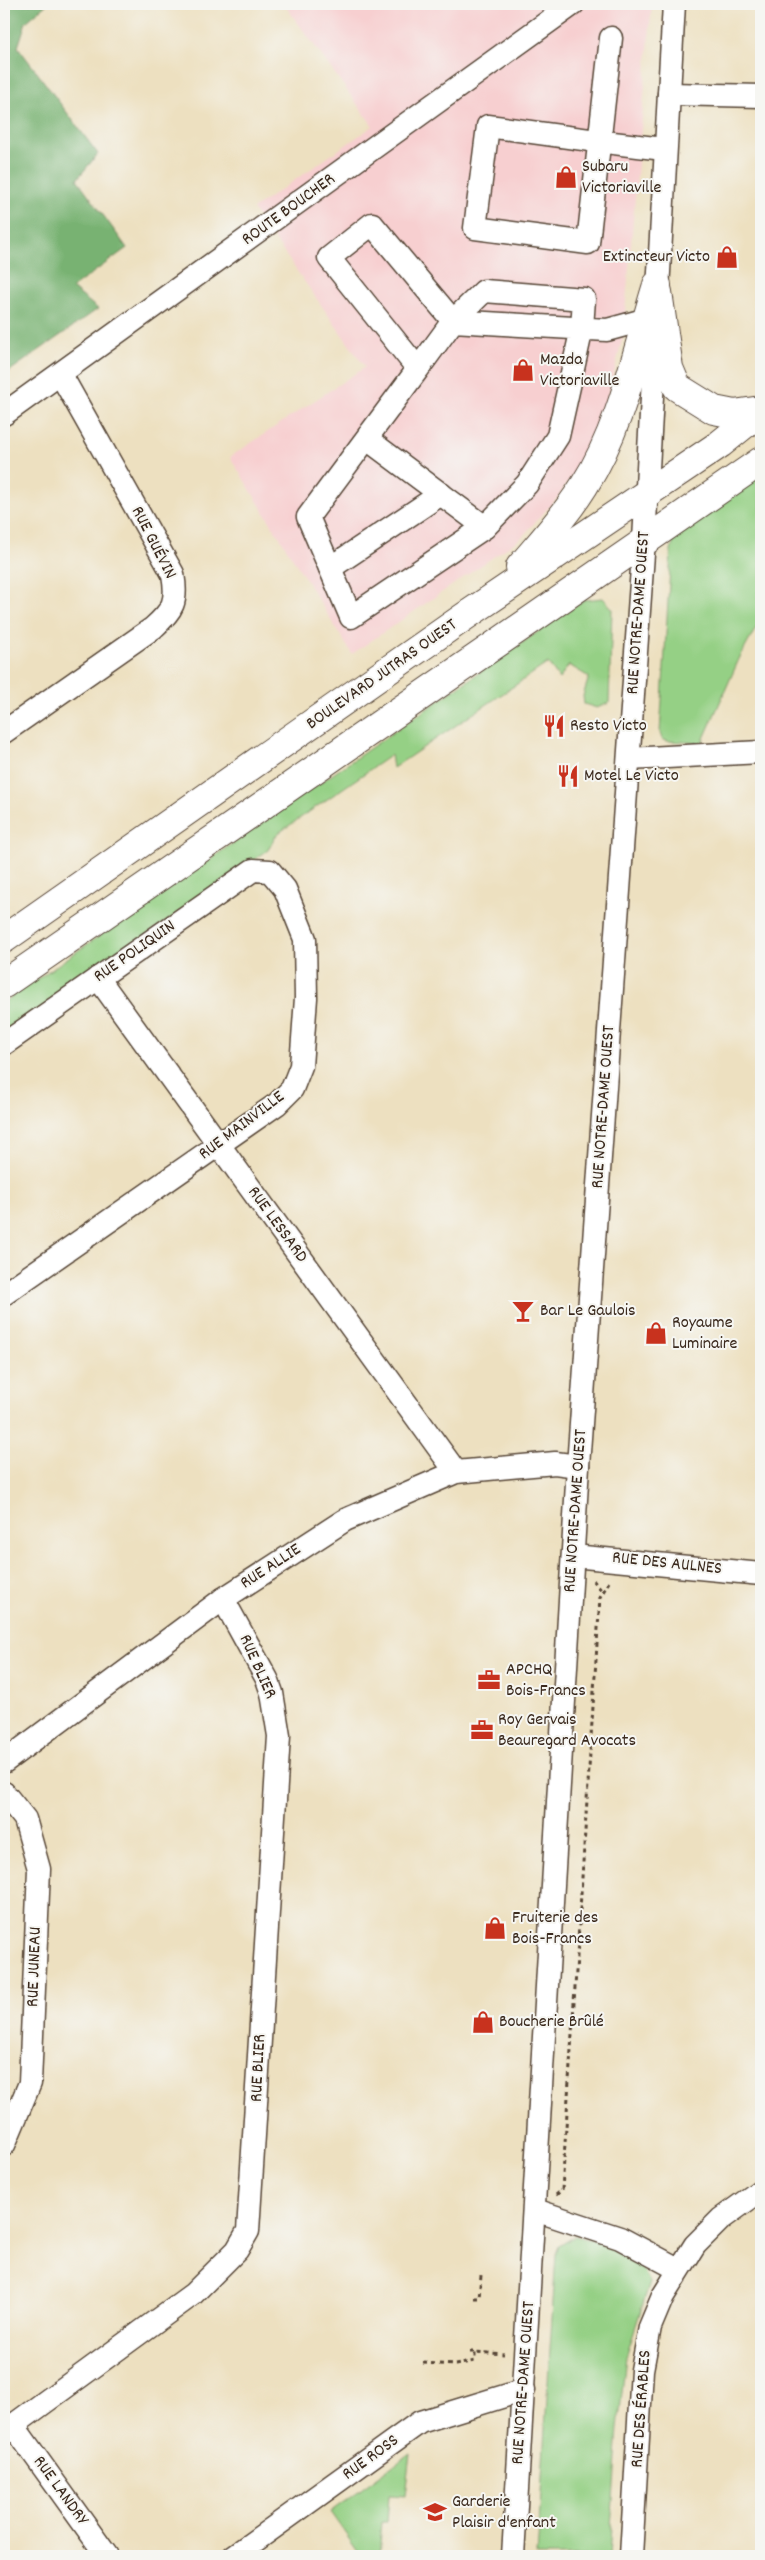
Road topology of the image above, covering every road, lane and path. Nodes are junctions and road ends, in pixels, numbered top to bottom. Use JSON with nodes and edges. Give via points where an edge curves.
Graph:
{"nodes":[{"id":1,"x":572,"y":4,"type":"edge"},
{"id":2,"x":674,"y":4,"type":"edge"},
{"id":3,"x":611,"y":38,"type":"dead end"},
{"id":4,"x":669,"y":94,"type":"junction"},
{"id":5,"x":761,"y":96,"type":"edge"},
{"id":6,"x":600,"y":141,"type":"junction"},
{"id":7,"x":665,"y":149,"type":"junction"},
{"id":8,"x":657,"y":284,"type":"junction"},
{"id":9,"x":647,"y":318,"type":"junction"},
{"id":10,"x":454,"y":321,"type":"junction"},
{"id":11,"x":582,"y":328,"type":"junction"},
{"id":12,"x":418,"y":369,"type":"junction"},
{"id":13,"x":61,"y":375,"type":"junction"},
{"id":14,"x":761,"y":411,"type":"edge"},
{"id":15,"x":4,"y":414,"type":"edge"},
{"id":16,"x":367,"y":439,"type":"junction"},
{"id":17,"x":761,"y":461,"type":"edge"},
{"id":18,"x":647,"y":492,"type":"junction"},
{"id":19,"x":441,"y":494,"type":"junction"},
{"id":20,"x":485,"y":527,"type":"junction"},
{"id":21,"x":644,"y":540,"type":"junction"},
{"id":22,"x":330,"y":568,"type":"junction"},
{"id":23,"x":495,"y":596,"type":"junction"},
{"id":24,"x":4,"y":732,"type":"edge"},
{"id":25,"x":761,"y":752,"type":"edge"},
{"id":26,"x":629,"y":759,"type":"junction"},
{"id":27,"x":270,"y":871,"type":"joint"},
{"id":28,"x":4,"y":939,"type":"edge"},
{"id":29,"x":98,"y":978,"type":"junction"},
{"id":30,"x":4,"y":984,"type":"edge"},
{"id":31,"x":4,"y":1044,"type":"edge"},
{"id":32,"x":219,"y":1145,"type":"junction"},
{"id":33,"x":4,"y":1294,"type":"edge"},
{"id":34,"x":578,"y":1466,"type":"junction"},
{"id":35,"x":456,"y":1472,"type":"junction"},
{"id":36,"x":573,"y":1556,"type":"junction"},
{"id":37,"x":761,"y":1574,"type":"edge"},
{"id":38,"x":610,"y":1582,"type":"dead end"},
{"id":39,"x":223,"y":1599,"type":"junction"},
{"id":40,"x":4,"y":1762,"type":"edge"},
{"id":41,"x":4,"y":1793,"type":"edge"},
{"id":42,"x":4,"y":2145,"type":"edge"},
{"id":43,"x":761,"y":2190,"type":"edge"},
{"id":44,"x":535,"y":2210,"type":"junction"},
{"id":45,"x":678,"y":2269,"type":"junction"},
{"id":46,"x":481,"y":2275,"type":"dead end"},
{"id":47,"x":474,"y":2298,"type":"dead end"},
{"id":48,"x":470,"y":2352,"type":"dead end"},
{"id":49,"x":476,"y":2352,"type":"junction"},
{"id":50,"x":526,"y":2356,"type":"junction"},
{"id":51,"x":423,"y":2363,"type":"dead end"},
{"id":52,"x":524,"y":2390,"type":"junction"},
{"id":53,"x":8,"y":2428,"type":"edge"},
{"id":54,"x":107,"y":2556,"type":"edge"},
{"id":55,"x":234,"y":2556,"type":"edge"},
{"id":56,"x":513,"y":2556,"type":"edge"},
{"id":57,"x":631,"y":2556,"type":"edge"}],
"edges":[{"from":1,"to":13,"type":"street","name":"ROUTE BOUCHER"},
{"from":2,"to":4,"type":"street","name":"RUE NOTRE-DAME OUEST"},
{"from":3,"to":6,"type":"street"},
{"from":4,"to":5,"type":"street"},
{"from":4,"to":7,"type":"street","name":"RUE NOTRE-DAME OUEST"},
{"from":6,"to":6,"type":"street","via":[[488,126],[475,228],[588,243]]},
{"from":6,"to":7,"type":"street"},
{"from":7,"to":8,"type":"street","name":"RUE NOTRE-DAME OUEST"},
{"from":8,"to":9,"type":"main road"},
{"from":8,"to":14,"type":"main road","via":[[669,368],[677,387],[714,410],[734,414]]},
{"from":8,"to":18,"type":"street","name":"RUE NOTRE-DAME OUEST"},
{"from":9,"to":11,"type":"street","via":[[607,330]]},
{"from":9,"to":23,"type":"main road","via":[[612,429],[584,485],[550,533]]},
{"from":10,"to":11,"type":"street"},
{"from":10,"to":11,"type":"street","via":[[484,291],[584,299]]},
{"from":10,"to":12,"type":"street"},
{"from":10,"to":12,"type":"street","via":[[372,224],[329,258]]},
{"from":11,"to":20,"type":"street","via":[[558,436],[527,484]]},
{"from":12,"to":16,"type":"street"},
{"from":13,"to":15,"type":"street","name":"ROUTE BOUCHER"},
{"from":13,"to":24,"type":"street","name":"RUE GUÉVIN","via":[[173,574],[176,591],[171,612],[153,628]]},
{"from":14,"to":18,"type":"main road","name":"BOULEVARD JUTRAS OUEST","via":[[720,444]]},
{"from":16,"to":19,"type":"street"},
{"from":16,"to":22,"type":"street","via":[[308,517]]},
{"from":17,"to":21,"type":"main road"},
{"from":18,"to":21,"type":"street","name":"RUE NOTRE-DAME OUEST"},
{"from":18,"to":23,"type":"main road","name":"BOULEVARD JUTRAS OUEST"},
{"from":19,"to":20,"type":"street"},
{"from":19,"to":22,"type":"street"},
{"from":20,"to":22,"type":"street","via":[[351,617]]},
{"from":21,"to":26,"type":"street","name":"RUE NOTRE-DAME OUEST"},
{"from":21,"to":30,"type":"main road"},
{"from":23,"to":28,"type":"main road","name":"BOULEVARD JUTRAS OUEST"},
{"from":25,"to":26,"type":"street"},
{"from":26,"to":34,"type":"street","name":"RUE NOTRE-DAME OUEST"},
{"from":27,"to":29,"type":"street","name":"RUE POLIQUIN","via":[[252,870]]},
{"from":27,"to":32,"type":"street","name":"RUE MAINVILLE","via":[[285,889],[305,939],[306,998],[301,1066],[292,1089],[277,1104]]},
{"from":29,"to":31,"type":"street","name":"RUE POLIQUIN"},
{"from":29,"to":32,"type":"street","name":"RUE LESSARD"},
{"from":32,"to":33,"type":"street","name":"RUE MAINVILLE"},
{"from":32,"to":35,"type":"street","name":"RUE LESSARD"},
{"from":34,"to":35,"type":"street","name":"RUE ALLIE","via":[[555,1463]]},
{"from":34,"to":36,"type":"street","name":"RUE NOTRE-DAME OUEST"},
{"from":35,"to":39,"type":"street","name":"RUE ALLIE","via":[[346,1520]]},
{"from":36,"to":37,"type":"street","name":"RUE DES AULNES"},
{"from":36,"to":44,"type":"street","name":"RUE NOTRE-DAME OUEST"},
{"from":38,"to":44,"type":"path","name":"RUE NOTRE-DAME OUEST","via":[[600,1597],[562,2190]]},
{"from":39,"to":40,"type":"street","name":"RUE ALLIE"},
{"from":39,"to":53,"type":"street","name":"RUE BLIER","via":[[267,1679],[279,1736],[248,2231],[237,2250],[193,2294]]},
{"from":41,"to":42,"type":"street","name":"RUE JUNEAU","via":[[25,1819],[39,1869],[30,2083]]},
{"from":43,"to":45,"type":"street","name":"RUE DES ÉRABLES","via":[[721,2219],[694,2245]]},
{"from":44,"to":45,"type":"street","via":[[620,2238]]},
{"from":44,"to":50,"type":"street","name":"RUE NOTRE-DAME OUEST"},
{"from":45,"to":57,"type":"street","name":"RUE DES ÉRABLES","via":[[650,2327],[642,2370]]},
{"from":46,"to":47,"type":"path","via":[[479,2298]]},
{"from":48,"to":49,"type":"path"},
{"from":49,"to":50,"type":"path"},
{"from":49,"to":51,"type":"path","via":[[475,2361],[455,2365]]},
{"from":50,"to":52,"type":"street","name":"RUE NOTRE-DAME OUEST"},
{"from":52,"to":55,"type":"street","name":"RUE ROSS","via":[[420,2422]]},
{"from":52,"to":56,"type":"street","name":"RUE NOTRE-DAME OUEST"},
{"from":53,"to":54,"type":"street","name":"RUE LANDRY"}]}
